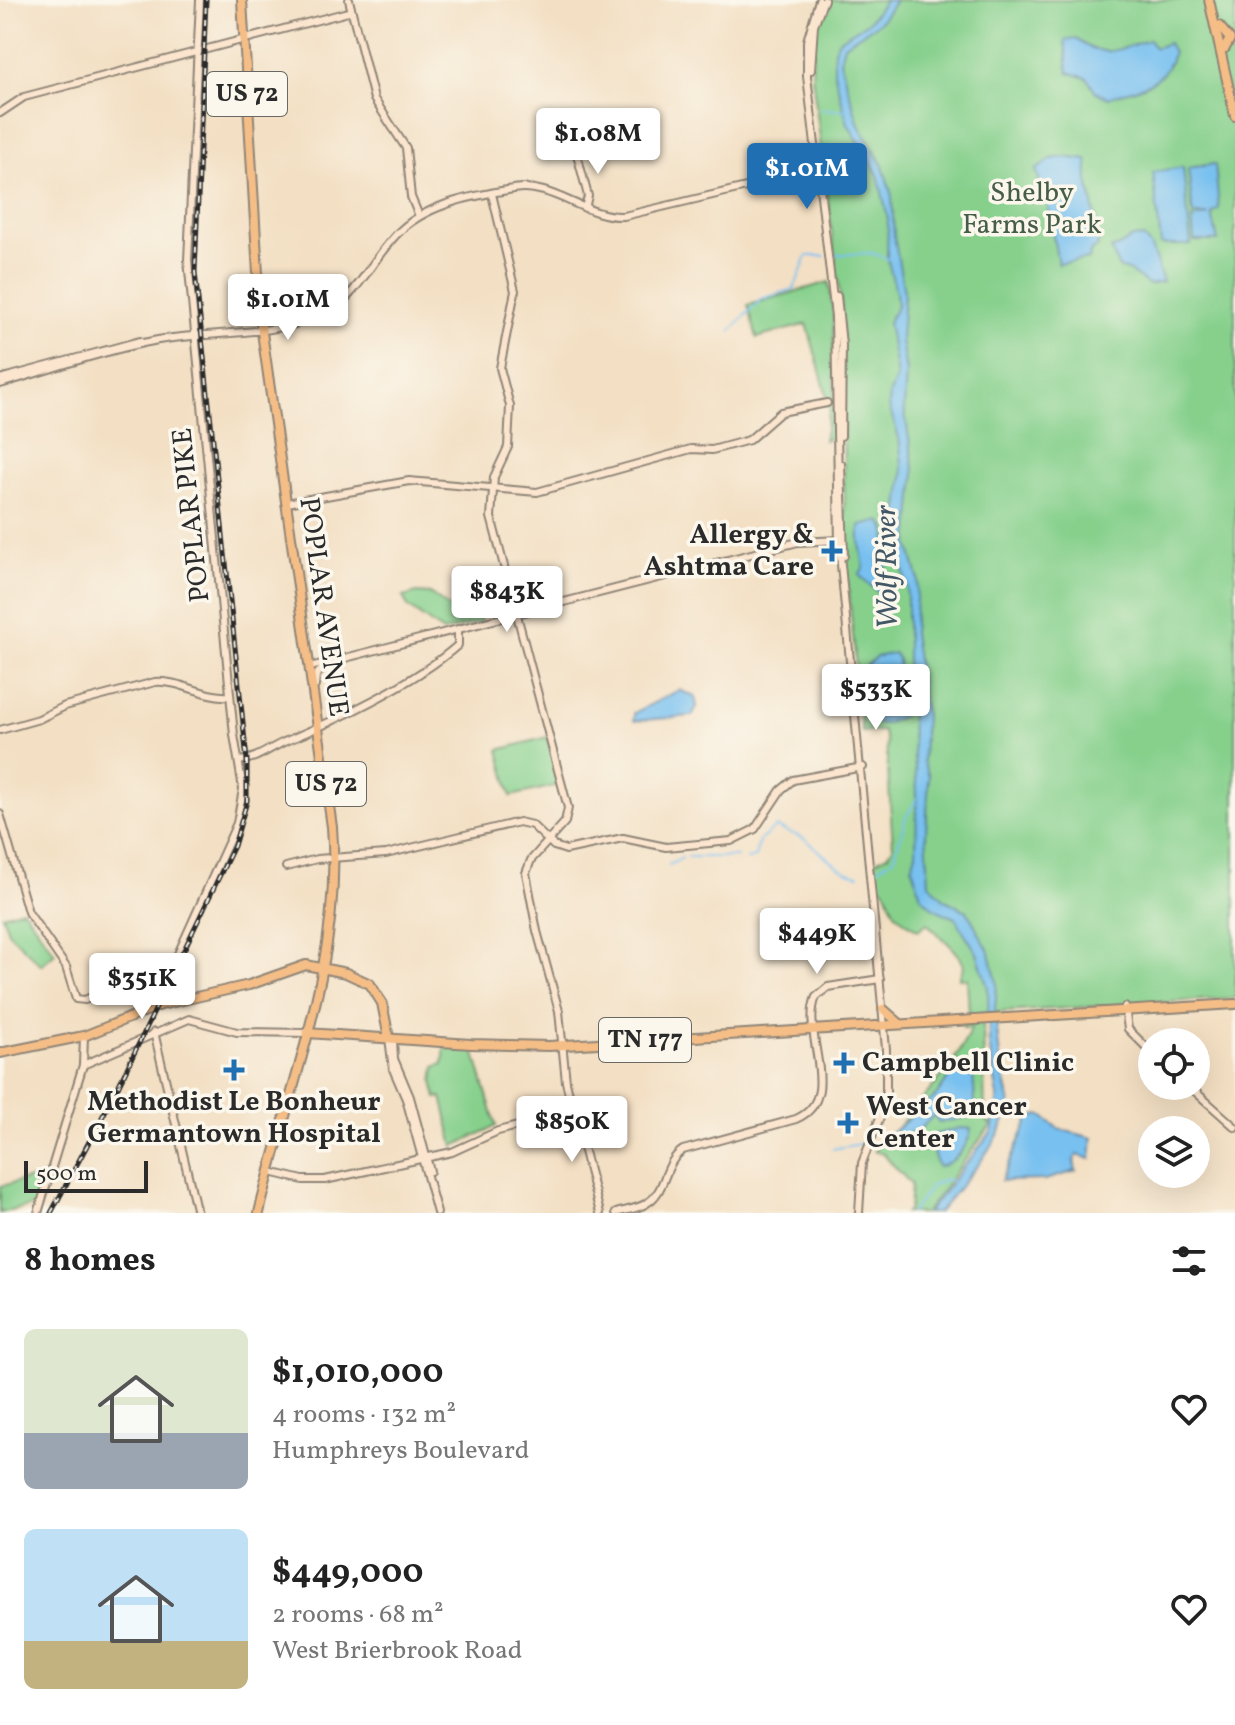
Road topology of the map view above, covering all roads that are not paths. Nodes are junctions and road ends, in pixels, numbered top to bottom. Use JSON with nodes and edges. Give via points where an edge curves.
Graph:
{"nodes":[{"id":1,"x":200,"y":0,"type":"edge"},
{"id":2,"x":242,"y":0,"type":"edge"},
{"id":3,"x":349,"y":0,"type":"edge"},
{"id":4,"x":822,"y":0,"type":"edge"},
{"id":5,"x":1212,"y":0,"type":"edge"},
{"id":6,"x":352,"y":11,"type":"junction"},
{"id":7,"x":1225,"y":37,"type":"edge"},
{"id":8,"x":244,"y":39,"type":"junction"},
{"id":9,"x":202,"y":50,"type":"junction"},
{"id":10,"x":185,"y":55,"type":"junction"},
{"id":11,"x":197,"y":64,"type":"junction"},
{"id":12,"x":1235,"y":94,"type":"edge"},
{"id":13,"x":0,"y":113,"type":"edge"},
{"id":14,"x":1235,"y":116,"type":"edge"},
{"id":15,"x":574,"y":143,"type":"dead end"},
{"id":16,"x":815,"y":153,"type":"junction"},
{"id":17,"x":819,"y":170,"type":"junction"},
{"id":18,"x":800,"y":173,"type":"junction"},
{"id":19,"x":819,"y":186,"type":"junction"},
{"id":20,"x":492,"y":194,"type":"junction"},
{"id":21,"x":585,"y":208,"type":"junction"},
{"id":22,"x":419,"y":216,"type":"junction"},
{"id":23,"x":829,"y":249,"type":"junction"},
{"id":24,"x":262,"y":327,"type":"junction"},
{"id":25,"x":196,"y":334,"type":"junction"},
{"id":26,"x":0,"y":381,"type":"edge"},
{"id":27,"x":827,"y":403,"type":"dead end"},
{"id":28,"x":493,"y":487,"type":"junction"},
{"id":29,"x":287,"y":503,"type":"junction"},
{"id":30,"x":841,"y":541,"type":"junction"},
{"id":31,"x":518,"y":616,"type":"junction"},
{"id":32,"x":458,"y":631,"type":"junction"},
{"id":33,"x":306,"y":643,"type":"junction"},
{"id":34,"x":322,"y":666,"type":"junction"},
{"id":35,"x":310,"y":668,"type":"junction"},
{"id":36,"x":230,"y":696,"type":"junction"},
{"id":37,"x":314,"y":697,"type":"junction"},
{"id":38,"x":318,"y":728,"type":"junction"},
{"id":39,"x":0,"y":730,"type":"edge"},
{"id":40,"x":239,"y":761,"type":"junction"},
{"id":41,"x":860,"y":768,"type":"junction"},
{"id":42,"x":0,"y":814,"type":"edge"},
{"id":43,"x":548,"y":840,"type":"junction"},
{"id":44,"x":334,"y":858,"type":"junction"},
{"id":45,"x":286,"y":867,"type":"dead end"},
{"id":46,"x":172,"y":962,"type":"junction"},
{"id":47,"x":324,"y":968,"type":"junction"},
{"id":48,"x":880,"y":979,"type":"junction"},
{"id":49,"x":1235,"y":1003,"type":"edge"},
{"id":50,"x":154,"y":1007,"type":"junction"},
{"id":51,"x":883,"y":1009,"type":"junction"},
{"id":52,"x":1125,"y":1009,"type":"junction"},
{"id":53,"x":899,"y":1023,"type":"junction"},
{"id":54,"x":884,"y":1024,"type":"junction"},
{"id":55,"x":813,"y":1030,"type":"junction"},
{"id":56,"x":154,"y":1032,"type":"junction"},
{"id":57,"x":307,"y":1033,"type":"junction"},
{"id":58,"x":84,"y":1036,"type":"junction"},
{"id":59,"x":391,"y":1039,"type":"junction"},
{"id":60,"x":1138,"y":1039,"type":"edge"},
{"id":61,"x":563,"y":1046,"type":"junction"},
{"id":62,"x":0,"y":1053,"type":"edge"},
{"id":63,"x":86,"y":1055,"type":"junction"},
{"id":64,"x":93,"y":1060,"type":"junction"},
{"id":65,"x":83,"y":1065,"type":"junction"},
{"id":66,"x":408,"y":1098,"type":"junction"},
{"id":67,"x":1205,"y":1100,"type":"edge"},
{"id":68,"x":574,"y":1110,"type":"junction"},
{"id":69,"x":413,"y":1121,"type":"junction"},
{"id":70,"x":1235,"y":1127,"type":"edge"},
{"id":71,"x":424,"y":1156,"type":"junction"},
{"id":72,"x":270,"y":1171,"type":"junction"},
{"id":73,"x":861,"y":1212,"type":"edge"},
{"id":74,"x":38,"y":1213,"type":"edge"},
{"id":75,"x":197,"y":1213,"type":"edge"},
{"id":76,"x":259,"y":1213,"type":"edge"},
{"id":77,"x":439,"y":1213,"type":"edge"},
{"id":78,"x":600,"y":1213,"type":"edge"},
{"id":79,"x":616,"y":1213,"type":"edge"},
{"id":80,"x":850,"y":1213,"type":"edge"}],
"edges":[{"from":1,"to":9,"type":"street"},
{"from":2,"to":8,"type":"main road","name":"POPLAR AVENUE","number":"US 72"},
{"from":3,"to":6,"type":"street"},
{"from":4,"to":16,"type":"street","via":[[807,41]]},
{"from":4,"to":17,"type":"street","via":[[810,54]]},
{"from":5,"to":7,"type":"main road"},
{"from":6,"to":8,"type":"street"},
{"from":6,"to":22,"type":"street","via":[[374,99],[406,148],[410,193]]},
{"from":7,"to":12,"type":"main road"},
{"from":7,"to":14,"type":"main road"},
{"from":8,"to":9,"type":"street"},
{"from":8,"to":24,"type":"main road","name":"POPLAR AVENUE","number":"US 72"},
{"from":9,"to":10,"type":"street"},
{"from":9,"to":11,"type":"street","name":"POPLAR PIKE"},
{"from":10,"to":11,"type":"street"},
{"from":10,"to":13,"type":"street","via":[[24,97]]},
{"from":11,"to":25,"type":"street","name":"POPLAR PIKE","via":[[188,260]]},
{"from":15,"to":21,"type":"street","via":[[588,196]]},
{"from":16,"to":17,"type":"street"},
{"from":16,"to":18,"type":"street","via":[[812,166]]},
{"from":17,"to":18,"type":"street"},
{"from":17,"to":19,"type":"street"},
{"from":17,"to":23,"type":"street"},
{"from":18,"to":19,"type":"street","via":[[811,175]]},
{"from":18,"to":21,"type":"street","via":[[624,216]]},
{"from":19,"to":23,"type":"street"},
{"from":20,"to":21,"type":"street","via":[[533,189]]},
{"from":20,"to":22,"type":"street"},
{"from":20,"to":28,"type":"street","via":[[515,291],[500,368],[510,406],[508,447]]},
{"from":22,"to":24,"type":"street","via":[[391,240],[347,298],[323,314]]},
{"from":23,"to":30,"type":"street","via":[[838,345]]},
{"from":24,"to":25,"type":"street"},
{"from":24,"to":29,"type":"main road","name":"POPLAR AVENUE","number":"US 72"},
{"from":25,"to":26,"type":"street"},
{"from":25,"to":36,"type":"street","name":"POPLAR PIKE"},
{"from":27,"to":28,"type":"street","via":[[781,412],[755,438],[714,449],[691,449],[537,492]]},
{"from":28,"to":29,"type":"street","via":[[409,481]]},
{"from":28,"to":31,"type":"street","via":[[491,517]]},
{"from":29,"to":33,"type":"main road","name":"POPLAR AVENUE","number":"US 72"},
{"from":30,"to":31,"type":"street","via":[[798,542]]},
{"from":30,"to":41,"type":"street"},
{"from":31,"to":32,"type":"street"},
{"from":31,"to":43,"type":"street","via":[[568,806],[565,822]]},
{"from":32,"to":34,"type":"street"},
{"from":32,"to":38,"type":"street","via":[[458,645],[426,669]]},
{"from":33,"to":34,"type":"street"},
{"from":33,"to":35,"type":"main road","name":"POPLAR AVENUE","number":"US 72"},
{"from":34,"to":35,"type":"street"},
{"from":34,"to":37,"type":"street"},
{"from":35,"to":37,"type":"main road","name":"POPLAR AVENUE","number":"US 72"},
{"from":36,"to":39,"type":"street","via":[[155,682]]},
{"from":36,"to":40,"type":"street","name":"POPLAR PIKE"},
{"from":37,"to":38,"type":"main road","name":"POPLAR AVENUE","number":"US 72"},
{"from":38,"to":40,"type":"street","via":[[257,758]]},
{"from":38,"to":44,"type":"main road","name":"POPLAR AVENUE","number":"US 72"},
{"from":40,"to":46,"type":"street","name":"POPLAR PIKE","via":[[243,789],[237,823]]},
{"from":41,"to":43,"type":"street","via":[[793,780],[755,829],[733,841],[666,847],[623,838],[566,850]]},
{"from":41,"to":48,"type":"street"},
{"from":42,"to":46,"type":"street","via":[[28,912],[66,967],[76,999],[85,1000]]},
{"from":43,"to":44,"type":"street","via":[[530,824],[519,822],[386,854]]},
{"from":43,"to":61,"type":"street","via":[[526,873],[559,1006]]},
{"from":44,"to":45,"type":"street"},
{"from":44,"to":47,"type":"main road","name":"POPLAR AVENUE","number":"US 72","via":[[333,916]]},
{"from":46,"to":50,"type":"street","name":"POPLAR PIKE"},
{"from":47,"to":50,"type":"main road","via":[[298,965],[267,980]]},
{"from":47,"to":57,"type":"main road","name":"POPLAR AVENUE","number":"US 72"},
{"from":47,"to":59,"type":"main road","via":[[370,984],[382,1003]]},
{"from":48,"to":51,"type":"street"},
{"from":48,"to":55,"type":"street","via":[[823,989],[813,1003]]},
{"from":49,"to":52,"type":"main road","number":"TN 177"},
{"from":50,"to":58,"type":"main road"},
{"from":51,"to":53,"type":"main road"},
{"from":51,"to":54,"type":"street"},
{"from":52,"to":53,"type":"main road","number":"TN 177"},
{"from":52,"to":60,"type":"street","via":[[1128,1029]]},
{"from":53,"to":54,"type":"main road","number":"TN 177"},
{"from":54,"to":55,"type":"main road","number":"TN 177"},
{"from":54,"to":73,"type":"street","via":[[885,1109],[862,1163]]},
{"from":55,"to":61,"type":"main road","number":"TN 177"},
{"from":55,"to":79,"type":"street","via":[[820,1091],[811,1110],[796,1119],[683,1150],[670,1162],[655,1197]]},
{"from":56,"to":57,"type":"street","via":[[193,1019],[237,1032]]},
{"from":56,"to":64,"type":"street"},
{"from":56,"to":75,"type":"street"},
{"from":57,"to":59,"type":"main road","number":"TN 177"},
{"from":57,"to":72,"type":"main road","name":"POPLAR AVENUE","number":"US 72"},
{"from":58,"to":62,"type":"main road"},
{"from":58,"to":63,"type":"street"},
{"from":59,"to":61,"type":"main road","number":"TN 177"},
{"from":59,"to":66,"type":"street"},
{"from":59,"to":66,"type":"street","via":[[391,1063]]},
{"from":61,"to":68,"type":"street"},
{"from":63,"to":64,"type":"street"},
{"from":63,"to":65,"type":"street"},
{"from":64,"to":65,"type":"street"},
{"from":65,"to":74,"type":"street"},
{"from":66,"to":69,"type":"street"},
{"from":66,"to":69,"type":"street"},
{"from":67,"to":70,"type":"street"},
{"from":68,"to":71,"type":"street","via":[[511,1127],[469,1147]]},
{"from":68,"to":78,"type":"street"},
{"from":69,"to":71,"type":"street"},
{"from":71,"to":72,"type":"street","via":[[325,1180]]},
{"from":71,"to":77,"type":"street"},
{"from":72,"to":76,"type":"main road","name":"POPLAR AVENUE","number":"US 72"},
{"from":73,"to":80,"type":"street"}]}
